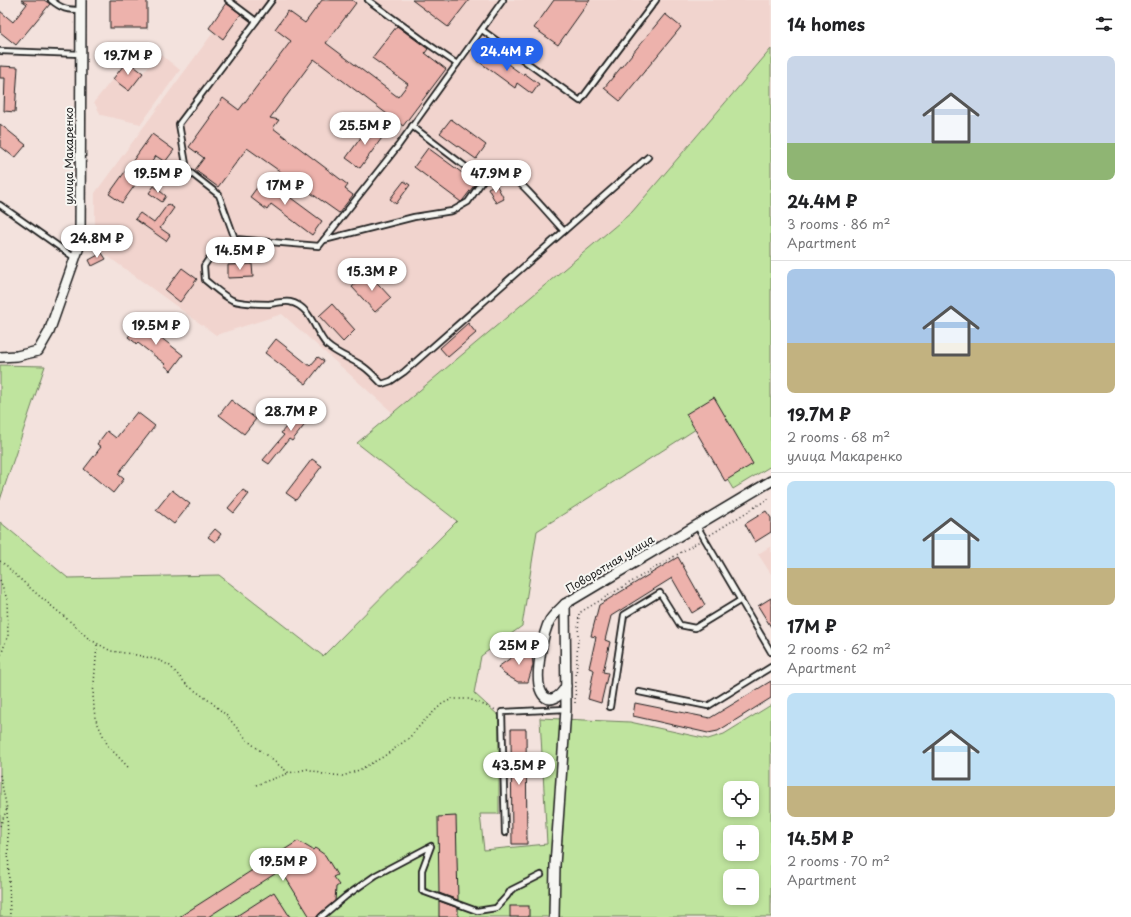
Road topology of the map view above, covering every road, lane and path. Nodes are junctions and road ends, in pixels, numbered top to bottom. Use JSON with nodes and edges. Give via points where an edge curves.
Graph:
{"nodes":[{"id":1,"x":51,"y":0,"type":"edge"},
{"id":2,"x":82,"y":0,"type":"edge"},
{"id":3,"x":228,"y":0,"type":"edge"},
{"id":4,"x":272,"y":0,"type":"edge"},
{"id":5,"x":368,"y":0,"type":"edge"},
{"id":6,"x":503,"y":0,"type":"edge"},
{"id":7,"x":656,"y":0,"type":"edge"},
{"id":8,"x":81,"y":10,"type":"junction"},
{"id":9,"x":256,"y":21,"type":"junction"},
{"id":10,"x":482,"y":30,"type":"junction"},
{"id":11,"x":0,"y":51,"type":"edge"},
{"id":12,"x":81,"y":54,"type":"junction"},
{"id":13,"x":457,"y":64,"type":"junction"},
{"id":14,"x":412,"y":126,"type":"junction"},
{"id":15,"x":648,"y":157,"type":"dead end"},
{"id":16,"x":483,"y":180,"type":"junction"},
{"id":17,"x":0,"y":205,"type":"edge"},
{"id":18,"x":564,"y":231,"type":"junction"},
{"id":19,"x":234,"y":239,"type":"junction"},
{"id":20,"x":324,"y":240,"type":"junction"},
{"id":21,"x":75,"y":258,"type":"junction"},
{"id":22,"x":0,"y":357,"type":"edge"},
{"id":23,"x":771,"y":481,"type":"edge"},
{"id":24,"x":771,"y":497,"type":"edge"},
{"id":25,"x":697,"y":526,"type":"junction"},
{"id":26,"x":704,"y":538,"type":"junction"},
{"id":27,"x":0,"y":561,"type":"edge"},
{"id":28,"x":0,"y":580,"type":"edge"},
{"id":29,"x":741,"y":600,"type":"junction"},
{"id":30,"x":566,"y":604,"type":"junction"},
{"id":31,"x":97,"y":644,"type":"junction"},
{"id":32,"x":771,"y":652,"type":"edge"},
{"id":33,"x":0,"y":658,"type":"edge"},
{"id":34,"x":771,"y":667,"type":"edge"},
{"id":35,"x":566,"y":686,"type":"junction"},
{"id":36,"x":639,"y":692,"type":"dead end"},
{"id":37,"x":610,"y":706,"type":"dead end"},
{"id":38,"x":570,"y":709,"type":"junction"},
{"id":39,"x":502,"y":712,"type":"junction"},
{"id":40,"x":128,"y":768,"type":"dead end"},
{"id":41,"x":288,"y":773,"type":"junction"},
{"id":42,"x":0,"y":775,"type":"edge"},
{"id":43,"x":256,"y":785,"type":"dead end"},
{"id":44,"x":7,"y":809,"type":"junction"},
{"id":45,"x":0,"y":826,"type":"edge"},
{"id":46,"x":505,"y":833,"type":"dead end"},
{"id":47,"x":541,"y":875,"type":"dead end"},
{"id":48,"x":10,"y":917,"type":"edge"},
{"id":49,"x":321,"y":917,"type":"edge"},
{"id":50,"x":554,"y":917,"type":"edge"}],
"edges":[{"from":1,"to":8,"type":"lane","via":[[59,7]]},
{"from":2,"to":8,"type":"street","name":"улица Макаренко"},
{"from":3,"to":9,"type":"lane"},
{"from":4,"to":9,"type":"lane"},
{"from":5,"to":13,"type":"lane"},
{"from":6,"to":10,"type":"lane"},
{"from":7,"to":10,"type":"lane","via":[[580,100]]},
{"from":8,"to":12,"type":"street","name":"улица Макаренко"},
{"from":9,"to":19,"type":"lane","via":[[179,124],[187,170],[218,195]]},
{"from":10,"to":13,"type":"lane"},
{"from":11,"to":12,"type":"lane"},
{"from":12,"to":21,"type":"street","name":"улица Макаренко","via":[[80,244]]},
{"from":13,"to":14,"type":"lane"},
{"from":14,"to":16,"type":"lane"},
{"from":14,"to":20,"type":"lane"},
{"from":15,"to":18,"type":"lane"},
{"from":16,"to":18,"type":"lane","via":[[498,175],[512,178]]},
{"from":16,"to":20,"type":"lane","via":[[468,202],[452,211],[414,217]]},
{"from":17,"to":21,"type":"lane"},
{"from":18,"to":19,"type":"lane","via":[[404,372],[382,384],[364,366],[326,344],[309,315],[299,306],[289,302],[269,304],[233,301],[205,280],[204,266],[216,248]]},
{"from":19,"to":20,"type":"lane","via":[[319,246]]},
{"from":21,"to":22,"type":"street","name":"улица Макаренко","via":[[49,332],[38,350],[17,356]]},
{"from":23,"to":25,"type":"street","name":"Поворотная улица"},
{"from":24,"to":26,"type":"path"},
{"from":25,"to":26,"type":"lane"},
{"from":25,"to":30,"type":"street","name":"Поворотная улица"},
{"from":26,"to":29,"type":"lane"},
{"from":26,"to":38,"type":"path","via":[[579,613]]},
{"from":27,"to":31,"type":"path"},
{"from":28,"to":33,"type":"path","via":[[7,599],[8,635]]},
{"from":29,"to":32,"type":"lane"},
{"from":29,"to":37,"type":"lane","via":[[695,628],[680,625],[660,593],[624,615]]},
{"from":30,"to":35,"type":"street","name":"Поворотная улица"},
{"from":30,"to":35,"type":"street","via":[[550,620],[546,630],[538,682],[544,696],[549,699],[562,694]]},
{"from":31,"to":40,"type":"path","via":[[93,696],[95,718],[108,746]]},
{"from":31,"to":41,"type":"path","via":[[111,652],[150,658],[170,666],[187,684],[226,715],[248,741]]},
{"from":34,"to":36,"type":"lane","via":[[708,706]]},
{"from":35,"to":38,"type":"street","name":"Поворотная улица"},
{"from":38,"to":39,"type":"lane"},
{"from":38,"to":50,"type":"street","name":"Поворотная улица","via":[[555,865]]},
{"from":39,"to":41,"type":"path","via":[[469,699],[452,699],[442,704],[409,738],[359,770],[343,776],[323,774],[308,768]]},
{"from":39,"to":46,"type":"lane"},
{"from":41,"to":43,"type":"path"},
{"from":42,"to":44,"type":"path"},
{"from":44,"to":45,"type":"path"},
{"from":44,"to":48,"type":"path"},
{"from":47,"to":49,"type":"lane","via":[[511,890],[496,908],[477,911],[422,891],[422,870],[431,846],[376,875]]}]}
